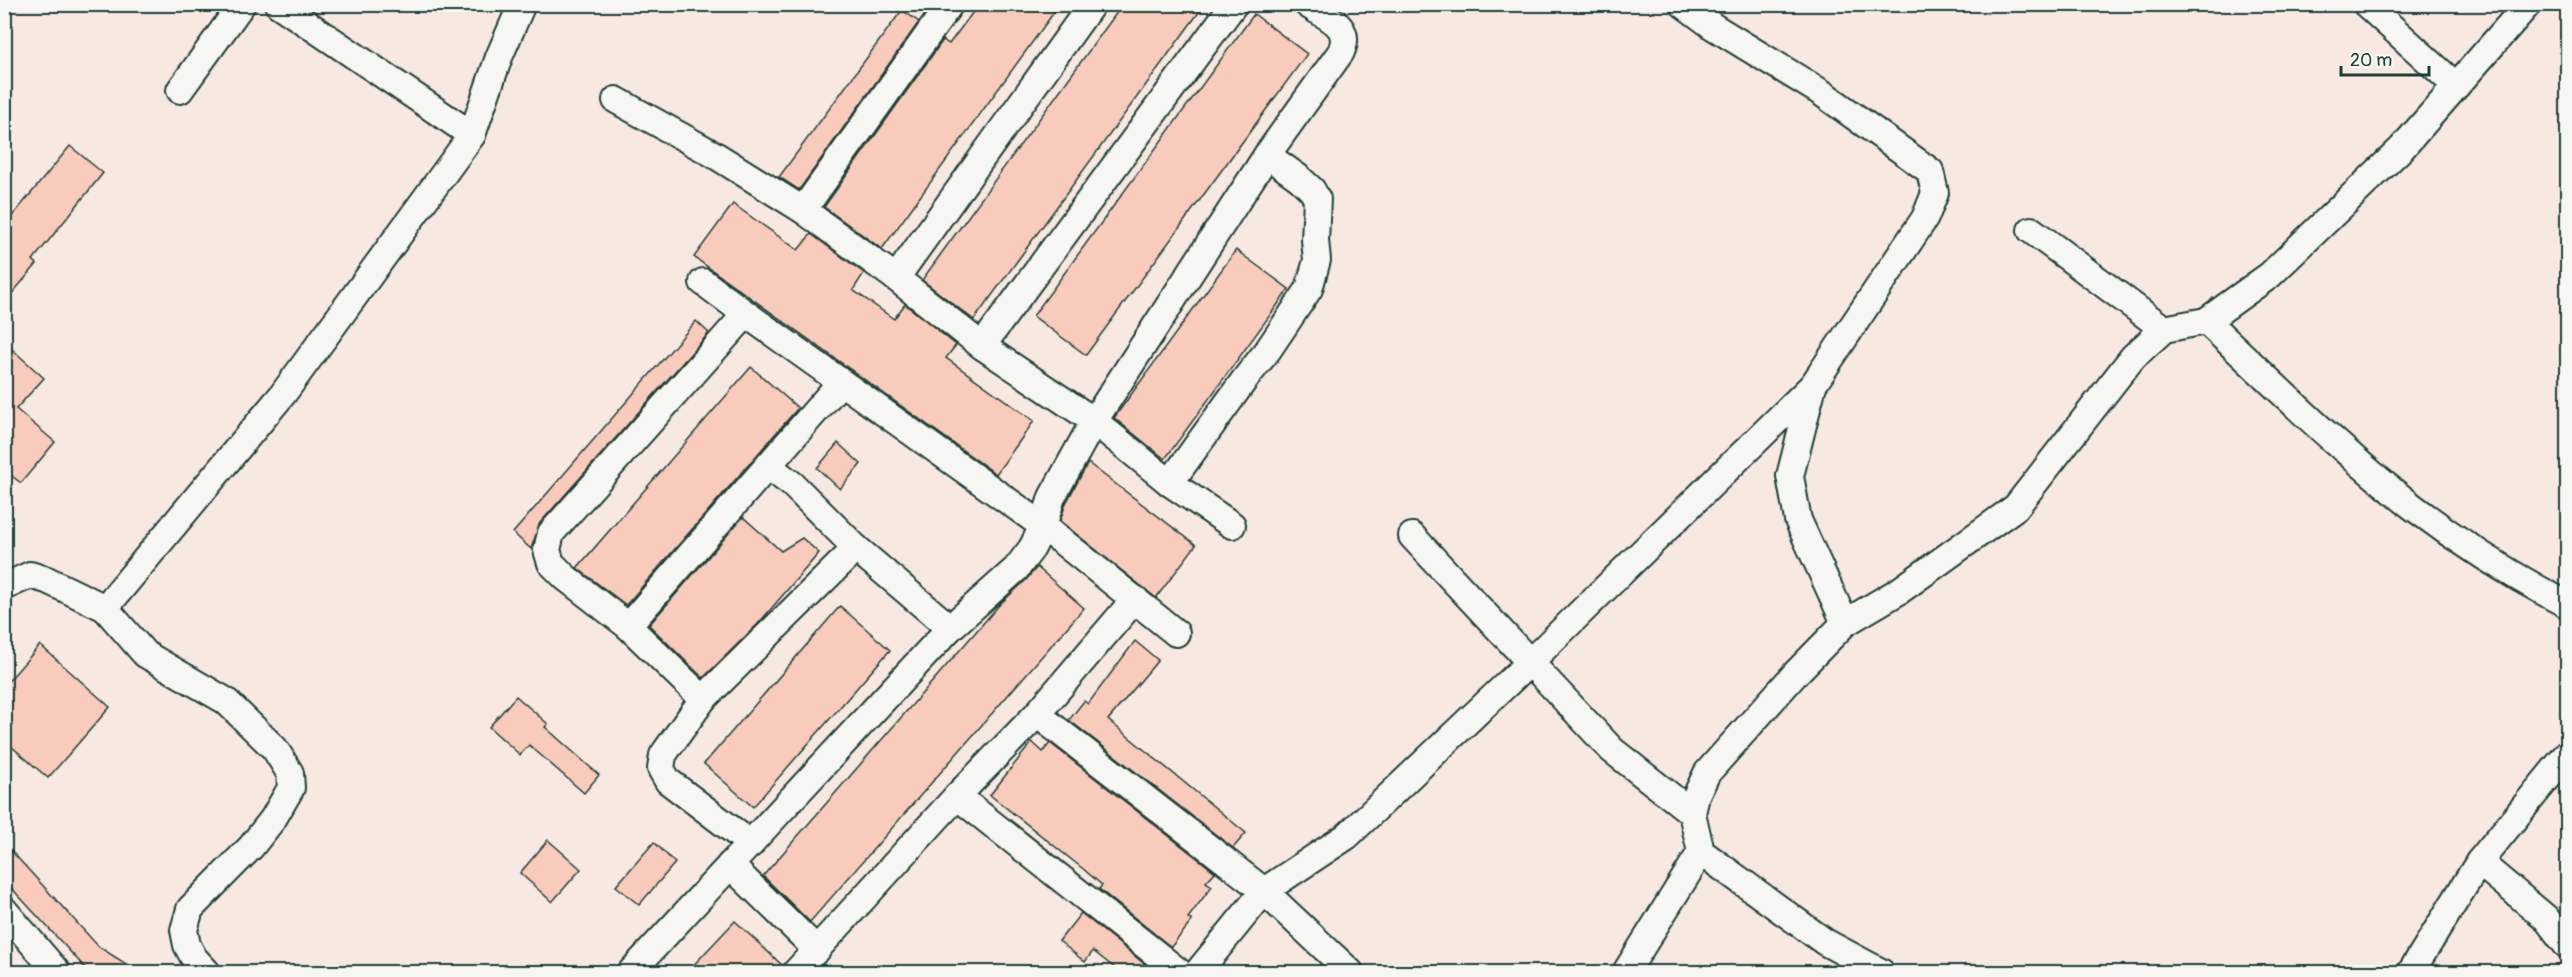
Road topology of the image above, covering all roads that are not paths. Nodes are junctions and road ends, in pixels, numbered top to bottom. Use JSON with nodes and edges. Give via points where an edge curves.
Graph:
{"nodes":[{"id":1,"x":242,"y":4,"type":"edge"},
{"id":2,"x":278,"y":4,"type":"edge"},
{"id":3,"x":522,"y":4,"type":"edge"},
{"id":4,"x":950,"y":4,"type":"edge"},
{"id":5,"x":1092,"y":4,"type":"edge"},
{"id":6,"x":1234,"y":4,"type":"edge"},
{"id":7,"x":1307,"y":4,"type":"edge"},
{"id":8,"x":1683,"y":4,"type":"edge"},
{"id":9,"x":2366,"y":4,"type":"edge"},
{"id":10,"x":2528,"y":4,"type":"edge"},
{"id":11,"x":2456,"y":86,"type":"junction"},
{"id":12,"x":180,"y":90,"type":"dead end"},
{"id":13,"x":616,"y":100,"type":"dead end"},
{"id":14,"x":472,"y":135,"type":"junction"},
{"id":15,"x":1267,"y":155,"type":"junction"},
{"id":16,"x":802,"y":210,"type":"junction"},
{"id":17,"x":2031,"y":230,"type":"dead end"},
{"id":18,"x":896,"y":278,"type":"junction"},
{"id":19,"x":703,"y":282,"type":"dead end"},
{"id":20,"x":746,"y":314,"type":"junction"},
{"id":21,"x":2206,"y":321,"type":"junction"},
{"id":22,"x":2164,"y":328,"type":"junction"},
{"id":23,"x":982,"y":346,"type":"junction"},
{"id":24,"x":841,"y":382,"type":"junction"},
{"id":25,"x":1813,"y":385,"type":"junction"},
{"id":26,"x":1094,"y":421,"type":"junction"},
{"id":27,"x":769,"y":466,"type":"junction"},
{"id":28,"x":1170,"y":483,"type":"junction"},
{"id":29,"x":1232,"y":525,"type":"dead end"},
{"id":30,"x":1043,"y":526,"type":"junction"},
{"id":31,"x":1412,"y":536,"type":"dead end"},
{"id":32,"x":856,"y":548,"type":"junction"},
{"id":33,"x":4,"y":587,"type":"edge"},
{"id":34,"x":1135,"y":599,"type":"junction"},
{"id":35,"x":2568,"y":606,"type":"edge"},
{"id":36,"x":105,"y":608,"type":"junction"},
{"id":37,"x":1845,"y":623,"type":"junction"},
{"id":38,"x":628,"y":626,"type":"junction"},
{"id":39,"x":950,"y":628,"type":"junction"},
{"id":40,"x":1176,"y":633,"type":"dead end"},
{"id":41,"x":1530,"y":662,"type":"junction"},
{"id":42,"x":703,"y":699,"type":"junction"},
{"id":43,"x":1037,"y":714,"type":"junction"},
{"id":44,"x":2568,"y":753,"type":"edge"},
{"id":45,"x":957,"y":796,"type":"junction"},
{"id":46,"x":1692,"y":813,"type":"junction"},
{"id":47,"x":751,"y":844,"type":"junction"},
{"id":48,"x":1701,"y":852,"type":"junction"},
{"id":49,"x":2479,"y":862,"type":"junction"},
{"id":50,"x":730,"y":866,"type":"junction"},
{"id":51,"x":1264,"y":891,"type":"junction"},
{"id":52,"x":4,"y":910,"type":"edge"},
{"id":53,"x":2568,"y":947,"type":"edge"},
{"id":54,"x":817,"y":950,"type":"junction"},
{"id":55,"x":57,"y":972,"type":"edge"},
{"id":56,"x":207,"y":972,"type":"edge"},
{"id":57,"x":631,"y":972,"type":"edge"},
{"id":58,"x":796,"y":972,"type":"edge"},
{"id":59,"x":1179,"y":972,"type":"edge"},
{"id":60,"x":1198,"y":972,"type":"edge"},
{"id":61,"x":1350,"y":972,"type":"edge"},
{"id":62,"x":1626,"y":972,"type":"edge"},
{"id":63,"x":1881,"y":972,"type":"edge"},
{"id":64,"x":2411,"y":972,"type":"edge"}],
"edges":[{"from":1,"to":12,"type":"street"},
{"from":2,"to":14,"type":"street"},
{"from":3,"to":14,"type":"street"},
{"from":4,"to":16,"type":"street"},
{"from":5,"to":18,"type":"street"},
{"from":6,"to":23,"type":"street"},
{"from":7,"to":15,"type":"street","via":[[1343,29],[1347,40]]},
{"from":8,"to":25,"type":"street","via":[[1822,93],[1930,171],[1935,193],[1925,218]]},
{"from":9,"to":11,"type":"street"},
{"from":10,"to":11,"type":"street"},
{"from":11,"to":21,"type":"street","via":[[2402,148],[2270,275]]},
{"from":13,"to":16,"type":"street","via":[[715,155]]},
{"from":14,"to":36,"type":"street","via":[[283,394]]},
{"from":15,"to":26,"type":"street"},
{"from":15,"to":28,"type":"street","via":[[1299,178],[1317,199],[1317,260],[1309,289]]},
{"from":16,"to":18,"type":"street"},
{"from":17,"to":22,"type":"street"},
{"from":18,"to":23,"type":"street"},
{"from":19,"to":20,"type":"street"},
{"from":20,"to":24,"type":"street"},
{"from":20,"to":38,"type":"street","via":[[551,533],[547,550],[551,563]]},
{"from":21,"to":22,"type":"street"},
{"from":21,"to":35,"type":"street","via":[[2413,507],[2508,573]]},
{"from":22,"to":37,"type":"street","via":[[2125,366],[2016,507],[1899,591]]},
{"from":23,"to":26,"type":"street"},
{"from":24,"to":27,"type":"street"},
{"from":24,"to":30,"type":"street"},
{"from":25,"to":37,"type":"street","via":[[1790,476],[1798,520]]},
{"from":25,"to":41,"type":"street"},
{"from":26,"to":28,"type":"street"},
{"from":26,"to":30,"type":"street","via":[[1052,497]]},
{"from":27,"to":32,"type":"street"},
{"from":27,"to":38,"type":"street"},
{"from":28,"to":29,"type":"street"},
{"from":30,"to":34,"type":"street"},
{"from":30,"to":39,"type":"street","via":[[1016,569]]},
{"from":31,"to":41,"type":"street"},
{"from":32,"to":39,"type":"street"},
{"from":32,"to":42,"type":"street"},
{"from":33,"to":36,"type":"street","via":[[30,575]]},
{"from":34,"to":40,"type":"street"},
{"from":34,"to":43,"type":"street"},
{"from":36,"to":56,"type":"street","via":[[145,654],[226,701],[275,749],[290,773],[291,788],[273,819],[190,909],[184,930],[187,945]]},
{"from":37,"to":46,"type":"street","via":[[1707,773]]},
{"from":38,"to":42,"type":"street"},
{"from":39,"to":47,"type":"street"},
{"from":41,"to":46,"type":"street","via":[[1612,750]]},
{"from":41,"to":51,"type":"street","via":[[1347,836]]},
{"from":42,"to":47,"type":"street","via":[[663,755],[661,769],[668,781]]},
{"from":43,"to":45,"type":"street"},
{"from":43,"to":51,"type":"street"},
{"from":44,"to":49,"type":"street"},
{"from":45,"to":54,"type":"street"},
{"from":45,"to":59,"type":"street"},
{"from":46,"to":48,"type":"street"},
{"from":47,"to":50,"type":"street"},
{"from":48,"to":62,"type":"street"},
{"from":48,"to":63,"type":"street","via":[[1826,942]]},
{"from":49,"to":53,"type":"street","via":[[2546,918]]},
{"from":49,"to":64,"type":"street"},
{"from":50,"to":54,"type":"street"},
{"from":50,"to":57,"type":"street"},
{"from":51,"to":60,"type":"street"},
{"from":51,"to":61,"type":"street"},
{"from":52,"to":55,"type":"street"},
{"from":54,"to":58,"type":"street"}]}
